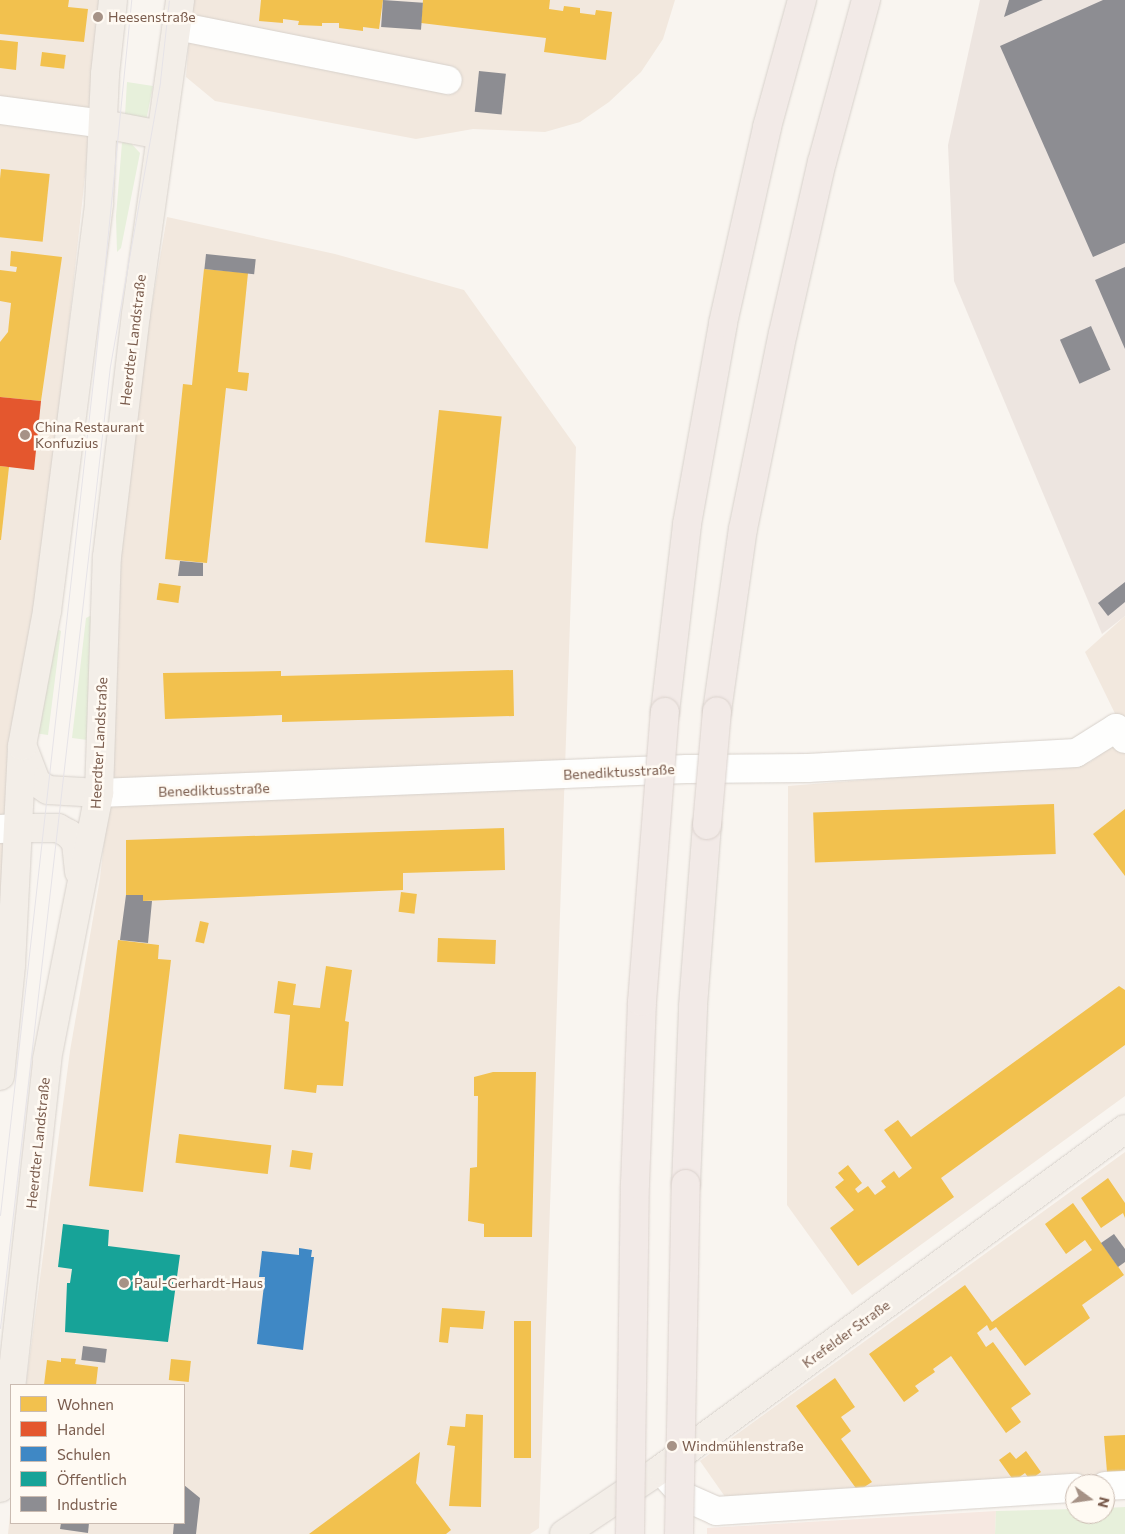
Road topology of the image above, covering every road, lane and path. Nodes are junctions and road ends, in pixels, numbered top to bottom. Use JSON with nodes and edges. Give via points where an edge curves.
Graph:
{"nodes":[{"id":1,"x":113,"y":0,"type":"edge"},
{"id":2,"x":802,"y":0,"type":"edge"},
{"id":3,"x":866,"y":0,"type":"edge"},
{"id":4,"x":178,"y":13,"type":"edge"},
{"id":5,"x":448,"y":80,"type":"dead end"},
{"id":6,"x":0,"y":110,"type":"edge"},
{"id":7,"x":104,"y":124,"type":"junction"},
{"id":8,"x":161,"y":136,"type":"junction"},
{"id":9,"x":1125,"y":739,"type":"edge"},
{"id":10,"x":22,"y":746,"type":"junction"},
{"id":11,"x":99,"y":793,"type":"junction"},
{"id":12,"x":9,"y":828,"type":"edge"},
{"id":13,"x":82,"y":882,"type":"junction"},
{"id":14,"x":0,"y":1076,"type":"edge"},
{"id":15,"x":1125,"y":1129,"type":"edge"},
{"id":16,"x":11,"y":1384,"type":"edge"},
{"id":17,"x":10,"y":1397,"type":"edge"},
{"id":18,"x":661,"y":1470,"type":"junction"},
{"id":19,"x":0,"y":1488,"type":"edge"},
{"id":20,"x":1065,"y":1489,"type":"edge"},
{"id":21,"x":564,"y":1534,"type":"edge"},
{"id":22,"x":630,"y":1534,"type":"edge"},
{"id":23,"x":679,"y":1534,"type":"edge"}],
"edges":[{"from":1,"to":7,"type":"main road"},
{"from":2,"to":22,"type":"highway","bridge":true,"via":[[767,127],[723,322],[687,524],[665,712],[641,1031],[635,1184]]},
{"from":3,"to":23,"type":"highway","bridge":true,"via":[[822,162],[781,342],[743,529],[717,711],[693,1006]]},
{"from":4,"to":5,"type":"street","name":"Heerdter Landstraße"},
{"from":4,"to":8,"type":"main road","name":"Heerdter Landstraße"},
{"from":6,"to":7,"type":"street"},
{"from":7,"to":8,"type":"main road"},
{"from":7,"to":10,"type":"main road","via":[[99,203],[62,506]]},
{"from":8,"to":11,"type":"main road","name":"Heerdter Landstraße","via":[[108,557]]},
{"from":9,"to":11,"type":"street","name":"Benediktusstraße","via":[[1116,728],[1076,753],[808,768],[687,769]]},
{"from":10,"to":11,"type":"main road","via":[[36,782],[48,790]]},
{"from":10,"to":12,"type":"main road"},
{"from":11,"to":13,"type":"main road","name":"Heerdter Landstraße"},
{"from":12,"to":13,"type":"main road","via":[[58,828],[69,834],[76,843]]},
{"from":12,"to":14,"type":"main road","via":[[12,965]]},
{"from":13,"to":16,"type":"main road","name":"Heerdter Landstraße","via":[[47,1059]]},
{"from":15,"to":18,"type":"main road","name":"Krefelder Straße"},
{"from":17,"to":19,"type":"main road","name":"Heerdter Landstraße"},
{"from":18,"to":20,"type":"street","via":[[685,1497],[716,1511]]},
{"from":18,"to":21,"type":"main road","name":"Krefelder Straße"}]}
